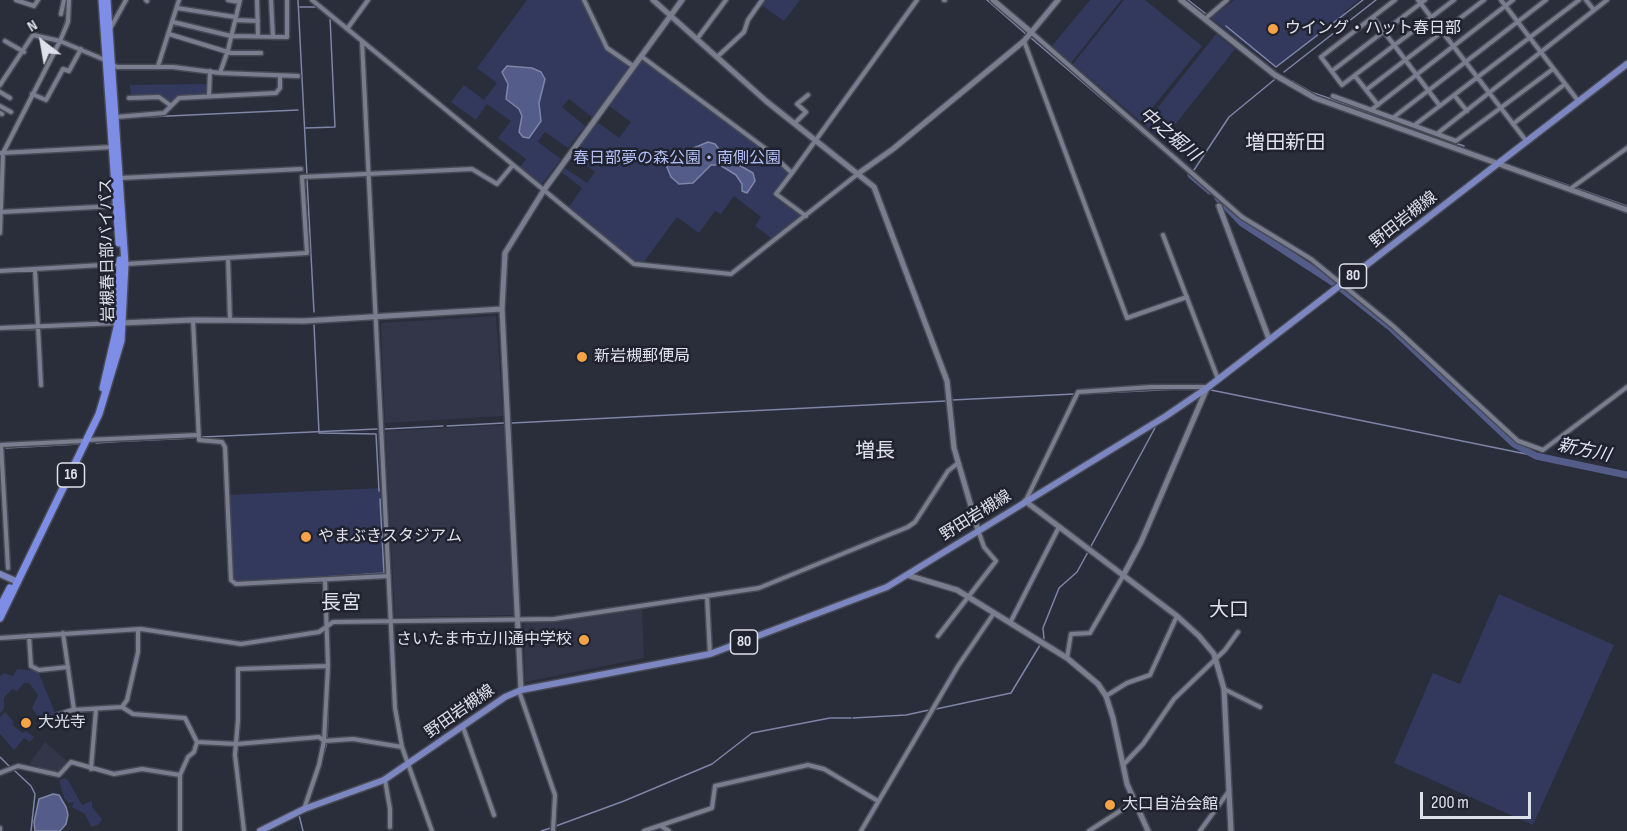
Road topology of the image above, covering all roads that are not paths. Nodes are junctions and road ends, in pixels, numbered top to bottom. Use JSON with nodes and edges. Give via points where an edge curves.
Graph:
{"nodes":[{"id":1,"x":16,"y":0,"type":"edge"},
{"id":2,"x":38,"y":0,"type":"edge"},
{"id":3,"x":64,"y":0,"type":"edge"},
{"id":4,"x":69,"y":0,"type":"edge"},
{"id":5,"x":102,"y":0,"type":"edge"},
{"id":6,"x":107,"y":0,"type":"edge"},
{"id":7,"x":126,"y":0,"type":"edge"},
{"id":8,"x":179,"y":0,"type":"edge"},
{"id":9,"x":228,"y":0,"type":"edge"},
{"id":10,"x":257,"y":0,"type":"edge"},
{"id":11,"x":271,"y":0,"type":"edge"},
{"id":12,"x":286,"y":0,"type":"edge"},
{"id":13,"x":312,"y":0,"type":"edge"},
{"id":14,"x":368,"y":0,"type":"edge"},
{"id":15,"x":584,"y":0,"type":"edge"},
{"id":16,"x":653,"y":0,"type":"edge"},
{"id":17,"x":681,"y":0,"type":"edge"},
{"id":18,"x":726,"y":0,"type":"edge"},
{"id":19,"x":762,"y":0,"type":"edge"},
{"id":20,"x":917,"y":0,"type":"edge"},
{"id":21,"x":993,"y":0,"type":"edge"},
{"id":22,"x":1058,"y":0,"type":"edge"},
{"id":23,"x":1181,"y":0,"type":"edge"},
{"id":24,"x":1227,"y":0,"type":"edge"},
{"id":25,"x":1395,"y":0,"type":"edge"},
{"id":26,"x":1425,"y":0,"type":"edge"},
{"id":27,"x":1454,"y":0,"type":"edge"},
{"id":28,"x":1484,"y":0,"type":"edge"},
{"id":29,"x":1501,"y":0,"type":"edge"},
{"id":30,"x":1513,"y":0,"type":"edge"},
{"id":31,"x":1546,"y":0,"type":"edge"},
{"id":32,"x":1579,"y":0,"type":"edge"},
{"id":33,"x":1586,"y":0,"type":"edge"},
{"id":34,"x":1607,"y":0,"type":"edge"},
{"id":35,"x":239,"y":1,"type":"edge"},
{"id":36,"x":1419,"y":2,"type":"edge"},
{"id":37,"x":1506,"y":6,"type":"junction"},
{"id":38,"x":177,"y":8,"type":"junction"},
{"id":39,"x":1594,"y":10,"type":"junction"},
{"id":40,"x":61,"y":14,"type":"dead end"},
{"id":41,"x":670,"y":15,"type":"junction"},
{"id":42,"x":1373,"y":17,"type":"junction"},
{"id":43,"x":1431,"y":17,"type":"junction"},
{"id":44,"x":235,"y":18,"type":"junction"},
{"id":45,"x":1205,"y":19,"type":"junction"},
{"id":46,"x":258,"y":21,"type":"junction"},
{"id":47,"x":173,"y":22,"type":"junction"},
{"id":48,"x":1518,"y":22,"type":"junction"},
{"id":49,"x":110,"y":29,"type":"junction"},
{"id":50,"x":347,"y":29,"type":"junction"},
{"id":51,"x":1384,"y":32,"type":"junction"},
{"id":52,"x":1442,"y":32,"type":"junction"},
{"id":53,"x":169,"y":34,"type":"junction"},
{"id":54,"x":231,"y":36,"type":"junction"},
{"id":55,"x":258,"y":36,"type":"junction"},
{"id":56,"x":273,"y":36,"type":"junction"},
{"id":57,"x":1029,"y":37,"type":"junction"},
{"id":58,"x":1529,"y":37,"type":"junction"},
{"id":59,"x":697,"y":39,"type":"junction"},
{"id":60,"x":4,"y":41,"type":"dead end"},
{"id":61,"x":60,"y":41,"type":"junction"},
{"id":62,"x":362,"y":42,"type":"junction"},
{"id":63,"x":1394,"y":45,"type":"junction"},
{"id":64,"x":1453,"y":46,"type":"junction"},
{"id":65,"x":81,"y":49,"type":"junction"},
{"id":66,"x":228,"y":50,"type":"junction"},
{"id":67,"x":24,"y":52,"type":"junction"},
{"id":68,"x":1541,"y":52,"type":"junction"},
{"id":69,"x":261,"y":53,"type":"dead end"},
{"id":70,"x":641,"y":56,"type":"junction"},
{"id":71,"x":717,"y":57,"type":"junction"},
{"id":72,"x":1405,"y":60,"type":"junction"},
{"id":73,"x":1465,"y":62,"type":"junction"},
{"id":74,"x":110,"y":63,"type":"junction"},
{"id":75,"x":1627,"y":64,"type":"edge"},
{"id":76,"x":158,"y":66,"type":"junction"},
{"id":77,"x":633,"y":66,"type":"junction"},
{"id":78,"x":1553,"y":69,"type":"junction"},
{"id":79,"x":210,"y":71,"type":"junction"},
{"id":80,"x":1332,"y":71,"type":"junction"},
{"id":81,"x":220,"y":73,"type":"junction"},
{"id":82,"x":1417,"y":75,"type":"junction"},
{"id":83,"x":280,"y":76,"type":"junction"},
{"id":84,"x":298,"y":76,"type":"dead end"},
{"id":85,"x":1355,"y":76,"type":"junction"},
{"id":86,"x":1477,"y":78,"type":"junction"},
{"id":87,"x":1,"y":81,"type":"edge"},
{"id":88,"x":1565,"y":84,"type":"junction"},
{"id":89,"x":1366,"y":90,"type":"junction"},
{"id":90,"x":1428,"y":90,"type":"junction"},
{"id":91,"x":0,"y":92,"type":"edge"},
{"id":92,"x":1489,"y":93,"type":"junction"},
{"id":93,"x":32,"y":94,"type":"junction"},
{"id":94,"x":1454,"y":94,"type":"junction"},
{"id":95,"x":808,"y":95,"type":"dead end"},
{"id":96,"x":209,"y":96,"type":"junction"},
{"id":97,"x":1333,"y":96,"type":"dead end"},
{"id":98,"x":10,"y":98,"type":"dead end"},
{"id":99,"x":129,"y":98,"type":"dead end"},
{"id":100,"x":1580,"y":103,"type":"junction"},
{"id":101,"x":170,"y":105,"type":"dead end"},
{"id":102,"x":1378,"y":105,"type":"junction"},
{"id":103,"x":0,"y":106,"type":"edge"},
{"id":104,"x":1440,"y":106,"type":"junction"},
{"id":105,"x":1501,"y":109,"type":"junction"},
{"id":106,"x":1371,"y":110,"type":"junction"},
{"id":107,"x":1467,"y":111,"type":"junction"},
{"id":108,"x":11,"y":112,"type":"dead end"},
{"id":109,"x":116,"y":117,"type":"junction"},
{"id":110,"x":1393,"y":118,"type":"junction"},
{"id":111,"x":795,"y":123,"type":"junction"},
{"id":112,"x":1513,"y":124,"type":"junction"},
{"id":113,"x":1415,"y":125,"type":"junction"},
{"id":114,"x":1437,"y":133,"type":"junction"},
{"id":115,"x":816,"y":140,"type":"junction"},
{"id":116,"x":1527,"y":143,"type":"junction"},
{"id":117,"x":113,"y":147,"type":"junction"},
{"id":118,"x":1627,"y":148,"type":"edge"},
{"id":119,"x":1,"y":153,"type":"edge"},
{"id":120,"x":1499,"y":164,"type":"junction"},
{"id":121,"x":513,"y":165,"type":"junction"},
{"id":122,"x":302,"y":169,"type":"dead end"},
{"id":123,"x":792,"y":173,"type":"junction"},
{"id":124,"x":859,"y":173,"type":"junction"},
{"id":125,"x":368,"y":174,"type":"junction"},
{"id":126,"x":121,"y":178,"type":"junction"},
{"id":127,"x":1572,"y":188,"type":"junction"},
{"id":128,"x":544,"y":190,"type":"junction"},
{"id":129,"x":117,"y":206,"type":"junction"},
{"id":130,"x":1219,"y":206,"type":"dead end"},
{"id":131,"x":1627,"y":210,"type":"edge"},
{"id":132,"x":1,"y":212,"type":"edge"},
{"id":133,"x":806,"y":216,"type":"junction"},
{"id":134,"x":0,"y":233,"type":"edge"},
{"id":135,"x":1163,"y":235,"type":"dead end"},
{"id":136,"x":228,"y":258,"type":"junction"},
{"id":137,"x":122,"y":264,"type":"junction"},
{"id":138,"x":35,"y":269,"type":"junction"},
{"id":139,"x":0,"y":271,"type":"edge"},
{"id":140,"x":1342,"y":284,"type":"junction"},
{"id":141,"x":1187,"y":297,"type":"junction"},
{"id":142,"x":502,"y":309,"type":"junction"},
{"id":143,"x":376,"y":317,"type":"junction"},
{"id":144,"x":194,"y":320,"type":"junction"},
{"id":145,"x":230,"y":321,"type":"junction"},
{"id":146,"x":121,"y":323,"type":"junction"},
{"id":147,"x":38,"y":327,"type":"junction"},
{"id":148,"x":0,"y":328,"type":"edge"},
{"id":149,"x":1269,"y":339,"type":"junction"},
{"id":150,"x":1218,"y":379,"type":"junction"},
{"id":151,"x":41,"y":385,"type":"dead end"},
{"id":152,"x":1627,"y":387,"type":"edge"},
{"id":153,"x":1206,"y":388,"type":"junction"},
{"id":154,"x":198,"y":435,"type":"junction"},
{"id":155,"x":85,"y":441,"type":"junction"},
{"id":156,"x":0,"y":445,"type":"edge"},
{"id":157,"x":958,"y":462,"type":"junction"},
{"id":158,"x":1025,"y":501,"type":"junction"},
{"id":159,"x":1059,"y":527,"type":"junction"},
{"id":160,"x":978,"y":530,"type":"junction"},
{"id":161,"x":8,"y":568,"type":"dead end"},
{"id":162,"x":0,"y":574,"type":"edge"},
{"id":163,"x":907,"y":575,"type":"junction"},
{"id":164,"x":388,"y":576,"type":"junction"},
{"id":165,"x":1123,"y":576,"type":"junction"},
{"id":166,"x":325,"y":580,"type":"junction"},
{"id":167,"x":16,"y":581,"type":"junction"},
{"id":168,"x":707,"y":596,"type":"junction"},
{"id":169,"x":968,"y":597,"type":"junction"},
{"id":170,"x":0,"y":608,"type":"edge"},
{"id":171,"x":994,"y":613,"type":"junction"},
{"id":172,"x":1177,"y":616,"type":"junction"},
{"id":173,"x":0,"y":618,"type":"edge"},
{"id":174,"x":518,"y":620,"type":"junction"},
{"id":175,"x":391,"y":621,"type":"junction"},
{"id":176,"x":1010,"y":623,"type":"junction"},
{"id":177,"x":327,"y":627,"type":"junction"},
{"id":178,"x":138,"y":629,"type":"junction"},
{"id":179,"x":1238,"y":632,"type":"dead end"},
{"id":180,"x":63,"y":633,"type":"junction"},
{"id":181,"x":29,"y":636,"type":"junction"},
{"id":182,"x":938,"y":636,"type":"dead end"},
{"id":183,"x":0,"y":638,"type":"edge"},
{"id":184,"x":710,"y":654,"type":"junction"},
{"id":185,"x":1067,"y":658,"type":"junction"},
{"id":186,"x":1216,"y":660,"type":"junction"},
{"id":187,"x":328,"y":666,"type":"junction"},
{"id":188,"x":68,"y":667,"type":"junction"},
{"id":189,"x":1224,"y":689,"type":"junction"},
{"id":190,"x":520,"y":691,"type":"junction"},
{"id":191,"x":1106,"y":696,"type":"junction"},
{"id":192,"x":123,"y":707,"type":"junction"},
{"id":193,"x":1260,"y":707,"type":"dead end"},
{"id":194,"x":96,"y":709,"type":"junction"},
{"id":195,"x":74,"y":710,"type":"junction"},
{"id":196,"x":57,"y":715,"type":"dead end"},
{"id":197,"x":463,"y":727,"type":"junction"},
{"id":198,"x":326,"y":741,"type":"junction"},
{"id":199,"x":197,"y":742,"type":"junction"},
{"id":200,"x":237,"y":744,"type":"junction"},
{"id":201,"x":402,"y":747,"type":"junction"},
{"id":202,"x":408,"y":765,"type":"junction"},
{"id":203,"x":1122,"y":765,"type":"junction"},
{"id":204,"x":91,"y":769,"type":"junction"},
{"id":205,"x":0,"y":773,"type":"edge"},
{"id":206,"x":180,"y":775,"type":"junction"},
{"id":207,"x":385,"y":780,"type":"junction"},
{"id":208,"x":1229,"y":791,"type":"junction"},
{"id":209,"x":878,"y":801,"type":"junction"},
{"id":210,"x":1134,"y":802,"type":"junction"},
{"id":211,"x":304,"y":808,"type":"junction"},
{"id":212,"x":494,"y":815,"type":"dead end"},
{"id":213,"x":660,"y":826,"type":"junction"},
{"id":214,"x":390,"y":827,"type":"dead end"},
{"id":215,"x":180,"y":831,"type":"edge"},
{"id":216,"x":244,"y":831,"type":"edge"},
{"id":217,"x":260,"y":831,"type":"edge"},
{"id":218,"x":432,"y":831,"type":"edge"},
{"id":219,"x":553,"y":831,"type":"edge"},
{"id":220,"x":644,"y":831,"type":"edge"},
{"id":221,"x":669,"y":831,"type":"edge"},
{"id":222,"x":861,"y":831,"type":"edge"},
{"id":223,"x":1089,"y":831,"type":"edge"},
{"id":224,"x":1148,"y":831,"type":"edge"},
{"id":225,"x":1200,"y":831,"type":"edge"},
{"id":226,"x":1232,"y":831,"type":"edge"}],
"edges":[{"from":1,"to":2,"type":"street","via":[[34,6]]},
{"from":3,"to":40,"type":"street"},
{"from":4,"to":61,"type":"street","via":[[68,22]]},
{"from":5,"to":74,"type":"highway","name":"岩槻春日部バイパス","number":"16"},
{"from":6,"to":49,"type":"highway","name":"岩槻春日部バイパス","number":"16"},
{"from":7,"to":49,"type":"street"},
{"from":8,"to":38,"type":"street"},
{"from":9,"to":35,"type":"street"},
{"from":10,"to":46,"type":"street"},
{"from":11,"to":56,"type":"street"},
{"from":12,"to":56,"type":"street","via":[[287,37]]},
{"from":13,"to":50,"type":"street"},
{"from":14,"to":50,"type":"street"},
{"from":15,"to":77,"type":"street","via":[[607,48]]},
{"from":16,"to":41,"type":"street"},
{"from":17,"to":41,"type":"street"},
{"from":18,"to":59,"type":"street"},
{"from":19,"to":71,"type":"street","via":[[744,32]]},
{"from":20,"to":115,"type":"street"},
{"from":21,"to":57,"type":"street"},
{"from":22,"to":57,"type":"street"},
{"from":23,"to":45,"type":"street"},
{"from":24,"to":45,"type":"street"},
{"from":25,"to":42,"type":"street"},
{"from":26,"to":36,"type":"street"},
{"from":27,"to":43,"type":"street"},
{"from":28,"to":52,"type":"street"},
{"from":29,"to":37,"type":"street"},
{"from":30,"to":37,"type":"street"},
{"from":31,"to":48,"type":"street"},
{"from":32,"to":58,"type":"street"},
{"from":33,"to":39,"type":"street"},
{"from":34,"to":39,"type":"street"},
{"from":35,"to":44,"type":"street"},
{"from":36,"to":43,"type":"street"},
{"from":36,"to":51,"type":"street"},
{"from":37,"to":48,"type":"street"},
{"from":37,"to":64,"type":"street"},
{"from":38,"to":44,"type":"street"},
{"from":38,"to":47,"type":"street"},
{"from":39,"to":68,"type":"street"},
{"from":41,"to":59,"type":"street"},
{"from":41,"to":70,"type":"street"},
{"from":42,"to":51,"type":"street"},
{"from":42,"to":80,"type":"street","via":[[1322,57]]},
{"from":43,"to":52,"type":"street"},
{"from":43,"to":63,"type":"street"},
{"from":44,"to":46,"type":"street"},
{"from":44,"to":54,"type":"street"},
{"from":45,"to":120,"type":"street","via":[[1275,75],[1315,98]]},
{"from":46,"to":55,"type":"street"},
{"from":47,"to":53,"type":"street"},
{"from":47,"to":54,"type":"street"},
{"from":48,"to":58,"type":"street"},
{"from":48,"to":73,"type":"street"},
{"from":49,"to":74,"type":"highway","name":"岩槻春日部バイパス","number":"16"},
{"from":50,"to":62,"type":"street"},
{"from":51,"to":63,"type":"street"},
{"from":51,"to":80,"type":"street"},
{"from":52,"to":64,"type":"street"},
{"from":52,"to":72,"type":"street"},
{"from":53,"to":66,"type":"street"},
{"from":53,"to":76,"type":"street"},
{"from":54,"to":55,"type":"street"},
{"from":54,"to":66,"type":"street"},
{"from":55,"to":56,"type":"street"},
{"from":57,"to":124,"type":"street"},
{"from":57,"to":140,"type":"street","via":[[1242,217],[1311,259]]},
{"from":57,"to":141,"type":"street","via":[[1128,318]]},
{"from":58,"to":68,"type":"street"},
{"from":58,"to":86,"type":"street"},
{"from":59,"to":71,"type":"street"},
{"from":60,"to":67,"type":"street"},
{"from":61,"to":65,"type":"street"},
{"from":61,"to":67,"type":"street","via":[[33,35]]},
{"from":61,"to":93,"type":"street"},
{"from":62,"to":121,"type":"street"},
{"from":62,"to":125,"type":"street"},
{"from":63,"to":72,"type":"street"},
{"from":63,"to":85,"type":"street"},
{"from":64,"to":73,"type":"street"},
{"from":64,"to":82,"type":"street"},
{"from":65,"to":74,"type":"street"},
{"from":65,"to":93,"type":"street","via":[[69,71],[63,69],[46,100]]},
{"from":66,"to":69,"type":"street"},
{"from":66,"to":81,"type":"street"},
{"from":67,"to":87,"type":"street"},
{"from":68,"to":78,"type":"street"},
{"from":68,"to":92,"type":"street"},
{"from":70,"to":77,"type":"street"},
{"from":70,"to":123,"type":"street"},
{"from":71,"to":111,"type":"street"},
{"from":72,"to":82,"type":"street"},
{"from":72,"to":89,"type":"street"},
{"from":73,"to":86,"type":"street"},
{"from":73,"to":90,"type":"street"},
{"from":74,"to":76,"type":"street","via":[[117,67]]},
{"from":74,"to":109,"type":"highway","name":"岩槻春日部バイパス","number":"16"},
{"from":74,"to":117,"type":"highway","name":"岩槻春日部バイパス","number":"16"},
{"from":75,"to":100,"type":"main road","name":"野田岩槻線","number":"80"},
{"from":76,"to":79,"type":"street"},
{"from":77,"to":128,"type":"street"},
{"from":78,"to":88,"type":"street"},
{"from":78,"to":105,"type":"street"},
{"from":79,"to":81,"type":"street"},
{"from":79,"to":96,"type":"street"},
{"from":80,"to":85,"type":"street","via":[[1342,85]]},
{"from":81,"to":83,"type":"street"},
{"from":82,"to":90,"type":"street"},
{"from":82,"to":102,"type":"street"},
{"from":83,"to":84,"type":"street"},
{"from":83,"to":96,"type":"street","via":[[276,93]]},
{"from":85,"to":89,"type":"street"},
{"from":86,"to":92,"type":"street"},
{"from":86,"to":94,"type":"street"},
{"from":88,"to":100,"type":"street"},
{"from":88,"to":112,"type":"street"},
{"from":89,"to":102,"type":"street"},
{"from":90,"to":104,"type":"street"},
{"from":90,"to":110,"type":"street"},
{"from":91,"to":98,"type":"street"},
{"from":92,"to":105,"type":"street"},
{"from":92,"to":107,"type":"street"},
{"from":93,"to":119,"type":"street"},
{"from":94,"to":104,"type":"street"},
{"from":94,"to":107,"type":"street"},
{"from":95,"to":111,"type":"street","via":[[797,104],[806,112]]},
{"from":96,"to":109,"type":"street","via":[[179,98],[164,113]]},
{"from":97,"to":106,"type":"street"},
{"from":99,"to":101,"type":"street","via":[[159,97]]},
{"from":100,"to":116,"type":"main road","name":"野田岩槻線","number":"80"},
{"from":102,"to":106,"type":"street"},
{"from":103,"to":108,"type":"street"},
{"from":104,"to":113,"type":"street"},
{"from":105,"to":112,"type":"street"},
{"from":105,"to":114,"type":"street","via":[[1459,141]]},
{"from":106,"to":110,"type":"street"},
{"from":107,"to":114,"type":"street"},
{"from":109,"to":126,"type":"highway","name":"岩槻春日部バイパス","number":"16"},
{"from":110,"to":113,"type":"street"},
{"from":111,"to":115,"type":"street"},
{"from":112,"to":116,"type":"street"},
{"from":113,"to":114,"type":"street"},
{"from":115,"to":123,"type":"street"},
{"from":115,"to":124,"type":"street"},
{"from":116,"to":120,"type":"main road","name":"野田岩槻線","number":"80"},
{"from":117,"to":119,"type":"street"},
{"from":117,"to":129,"type":"highway","name":"岩槻春日部バイパス","number":"16"},
{"from":118,"to":127,"type":"street"},
{"from":119,"to":132,"type":"street"},
{"from":120,"to":127,"type":"street"},
{"from":120,"to":140,"type":"main road","name":"野田岩槻線","number":"80"},
{"from":121,"to":125,"type":"street","via":[[497,184],[472,169]]},
{"from":121,"to":128,"type":"street"},
{"from":122,"to":126,"type":"street"},
{"from":123,"to":133,"type":"street","via":[[776,194]]},
{"from":124,"to":133,"type":"street"},
{"from":124,"to":157,"type":"street","via":[[874,187],[946,381]]},
{"from":125,"to":136,"type":"street","via":[[302,177],[307,253]]},
{"from":125,"to":143,"type":"street"},
{"from":126,"to":137,"type":"highway","name":"岩槻春日部バイパス","number":"16"},
{"from":127,"to":131,"type":"street"},
{"from":128,"to":133,"type":"street","via":[[634,264],[716,274],[738,270]]},
{"from":128,"to":142,"type":"street","via":[[505,254]]},
{"from":129,"to":132,"type":"street"},
{"from":129,"to":137,"type":"highway","name":"岩槻春日部バイパス","number":"16"},
{"from":130,"to":149,"type":"street"},
{"from":132,"to":134,"type":"street"},
{"from":135,"to":141,"type":"street"},
{"from":136,"to":137,"type":"street"},
{"from":136,"to":145,"type":"street"},
{"from":137,"to":138,"type":"street"},
{"from":137,"to":146,"type":"highway","name":"岩槻春日部バイパス","number":"16"},
{"from":138,"to":139,"type":"street"},
{"from":138,"to":147,"type":"street"},
{"from":140,"to":149,"type":"main road","name":"野田岩槻線","number":"80"},
{"from":140,"to":152,"type":"street","via":[[1398,330],[1502,428],[1530,447],[1544,450]]},
{"from":141,"to":150,"type":"street"},
{"from":142,"to":143,"type":"street"},
{"from":142,"to":174,"type":"street"},
{"from":143,"to":145,"type":"street"},
{"from":143,"to":164,"type":"street"},
{"from":144,"to":145,"type":"street"},
{"from":144,"to":146,"type":"street"},
{"from":144,"to":154,"type":"street"},
{"from":146,"to":147,"type":"street"},
{"from":146,"to":155,"type":"highway","name":"岩槻春日部バイパス","number":"16"},
{"from":147,"to":148,"type":"street"},
{"from":147,"to":151,"type":"street"},
{"from":149,"to":150,"type":"main road","name":"野田岩槻線","number":"80"},
{"from":150,"to":153,"type":"main road","name":"野田岩槻線","number":"80"},
{"from":153,"to":158,"type":"main road","name":"野田岩槻線","number":"80"},
{"from":153,"to":158,"type":"street","via":[[1163,386],[1078,394]]},
{"from":153,"to":165,"type":"street"},
{"from":154,"to":155,"type":"street"},
{"from":154,"to":166,"type":"street","via":[[202,442],[222,442],[225,447],[231,580],[236,584]]},
{"from":155,"to":156,"type":"street"},
{"from":155,"to":167,"type":"highway","name":"岩槻春日部バイパス","number":"16"},
{"from":156,"to":161,"type":"street"},
{"from":157,"to":160,"type":"street"},
{"from":157,"to":168,"type":"street","via":[[908,527],[773,584]]},
{"from":158,"to":159,"type":"street"},
{"from":158,"to":160,"type":"main road","name":"野田岩槻線","number":"80"},
{"from":159,"to":165,"type":"street"},
{"from":159,"to":176,"type":"street"},
{"from":160,"to":163,"type":"main road","name":"野田岩槻線","number":"80"},
{"from":160,"to":169,"type":"street","via":[[984,547],[996,561]]},
{"from":162,"to":167,"type":"main road"},
{"from":163,"to":169,"type":"street"},
{"from":163,"to":184,"type":"main road","name":"野田岩槻線","number":"80","via":[[876,592]]},
{"from":164,"to":166,"type":"street"},
{"from":164,"to":175,"type":"street"},
{"from":165,"to":172,"type":"street"},
{"from":165,"to":185,"type":"street","via":[[1090,633],[1071,634]]},
{"from":166,"to":177,"type":"street"},
{"from":167,"to":170,"type":"highway","name":"岩槻春日部バイパス","number":"16"},
{"from":167,"to":173,"type":"highway","name":"岩槻春日部バイパス","number":"16"},
{"from":168,"to":174,"type":"street","via":[[563,618]]},
{"from":168,"to":184,"type":"street"},
{"from":169,"to":171,"type":"street"},
{"from":169,"to":182,"type":"street"},
{"from":171,"to":176,"type":"street"},
{"from":171,"to":209,"type":"street"},
{"from":172,"to":186,"type":"street","via":[[1199,636]]},
{"from":172,"to":191,"type":"street","via":[[1150,675]]},
{"from":174,"to":175,"type":"street"},
{"from":174,"to":190,"type":"street"},
{"from":175,"to":177,"type":"street","via":[[333,622]]},
{"from":175,"to":201,"type":"street","via":[[395,708]]},
{"from":176,"to":185,"type":"street"},
{"from":177,"to":178,"type":"street","via":[[319,632],[241,644]]},
{"from":177,"to":187,"type":"street"},
{"from":178,"to":180,"type":"street"},
{"from":178,"to":192,"type":"street","via":[[138,652]]},
{"from":179,"to":186,"type":"street"},
{"from":180,"to":181,"type":"street"},
{"from":180,"to":188,"type":"street"},
{"from":181,"to":183,"type":"street"},
{"from":181,"to":188,"type":"street","via":[[31,666],[39,670]]},
{"from":184,"to":190,"type":"main road","name":"野田岩槻線","number":"80"},
{"from":185,"to":191,"type":"street","via":[[1098,684]]},
{"from":186,"to":189,"type":"street"},
{"from":186,"to":203,"type":"street","via":[[1174,699],[1143,744]]},
{"from":187,"to":198,"type":"street"},
{"from":187,"to":200,"type":"street","via":[[238,669]]},
{"from":188,"to":195,"type":"street"},
{"from":189,"to":193,"type":"street"},
{"from":189,"to":208,"type":"street"},
{"from":190,"to":197,"type":"main road","name":"野田岩槻線","number":"80"},
{"from":190,"to":219,"type":"street","via":[[555,795]]},
{"from":191,"to":203,"type":"street"},
{"from":192,"to":194,"type":"street"},
{"from":192,"to":199,"type":"street","via":[[134,714],[185,718]]},
{"from":194,"to":195,"type":"street"},
{"from":194,"to":204,"type":"street"},
{"from":195,"to":196,"type":"street"},
{"from":197,"to":202,"type":"main road","name":"野田岩槻線","number":"80"},
{"from":197,"to":212,"type":"street"},
{"from":198,"to":200,"type":"street","via":[[319,737]]},
{"from":198,"to":201,"type":"street","via":[[353,739]]},
{"from":198,"to":211,"type":"street"},
{"from":199,"to":200,"type":"street"},
{"from":199,"to":206,"type":"street"},
{"from":200,"to":216,"type":"street"},
{"from":201,"to":202,"type":"street"},
{"from":202,"to":207,"type":"main road","name":"野田岩槻線","number":"80"},
{"from":202,"to":218,"type":"street"},
{"from":203,"to":210,"type":"street"},
{"from":204,"to":205,"type":"street","via":[[71,762],[59,775],[18,766]]},
{"from":204,"to":206,"type":"street","via":[[114,774],[142,769]]},
{"from":206,"to":215,"type":"street"},
{"from":207,"to":211,"type":"main road","name":"野田岩槻線","number":"80"},
{"from":207,"to":214,"type":"street"},
{"from":208,"to":225,"type":"street"},
{"from":208,"to":226,"type":"street"},
{"from":209,"to":213,"type":"street","via":[[824,769],[808,765],[715,786],[712,808]]},
{"from":209,"to":222,"type":"street"},
{"from":210,"to":223,"type":"street"},
{"from":210,"to":224,"type":"street"},
{"from":211,"to":217,"type":"main road","name":"野田岩槻線","number":"80"},
{"from":213,"to":220,"type":"street"},
{"from":213,"to":221,"type":"street"}]}
